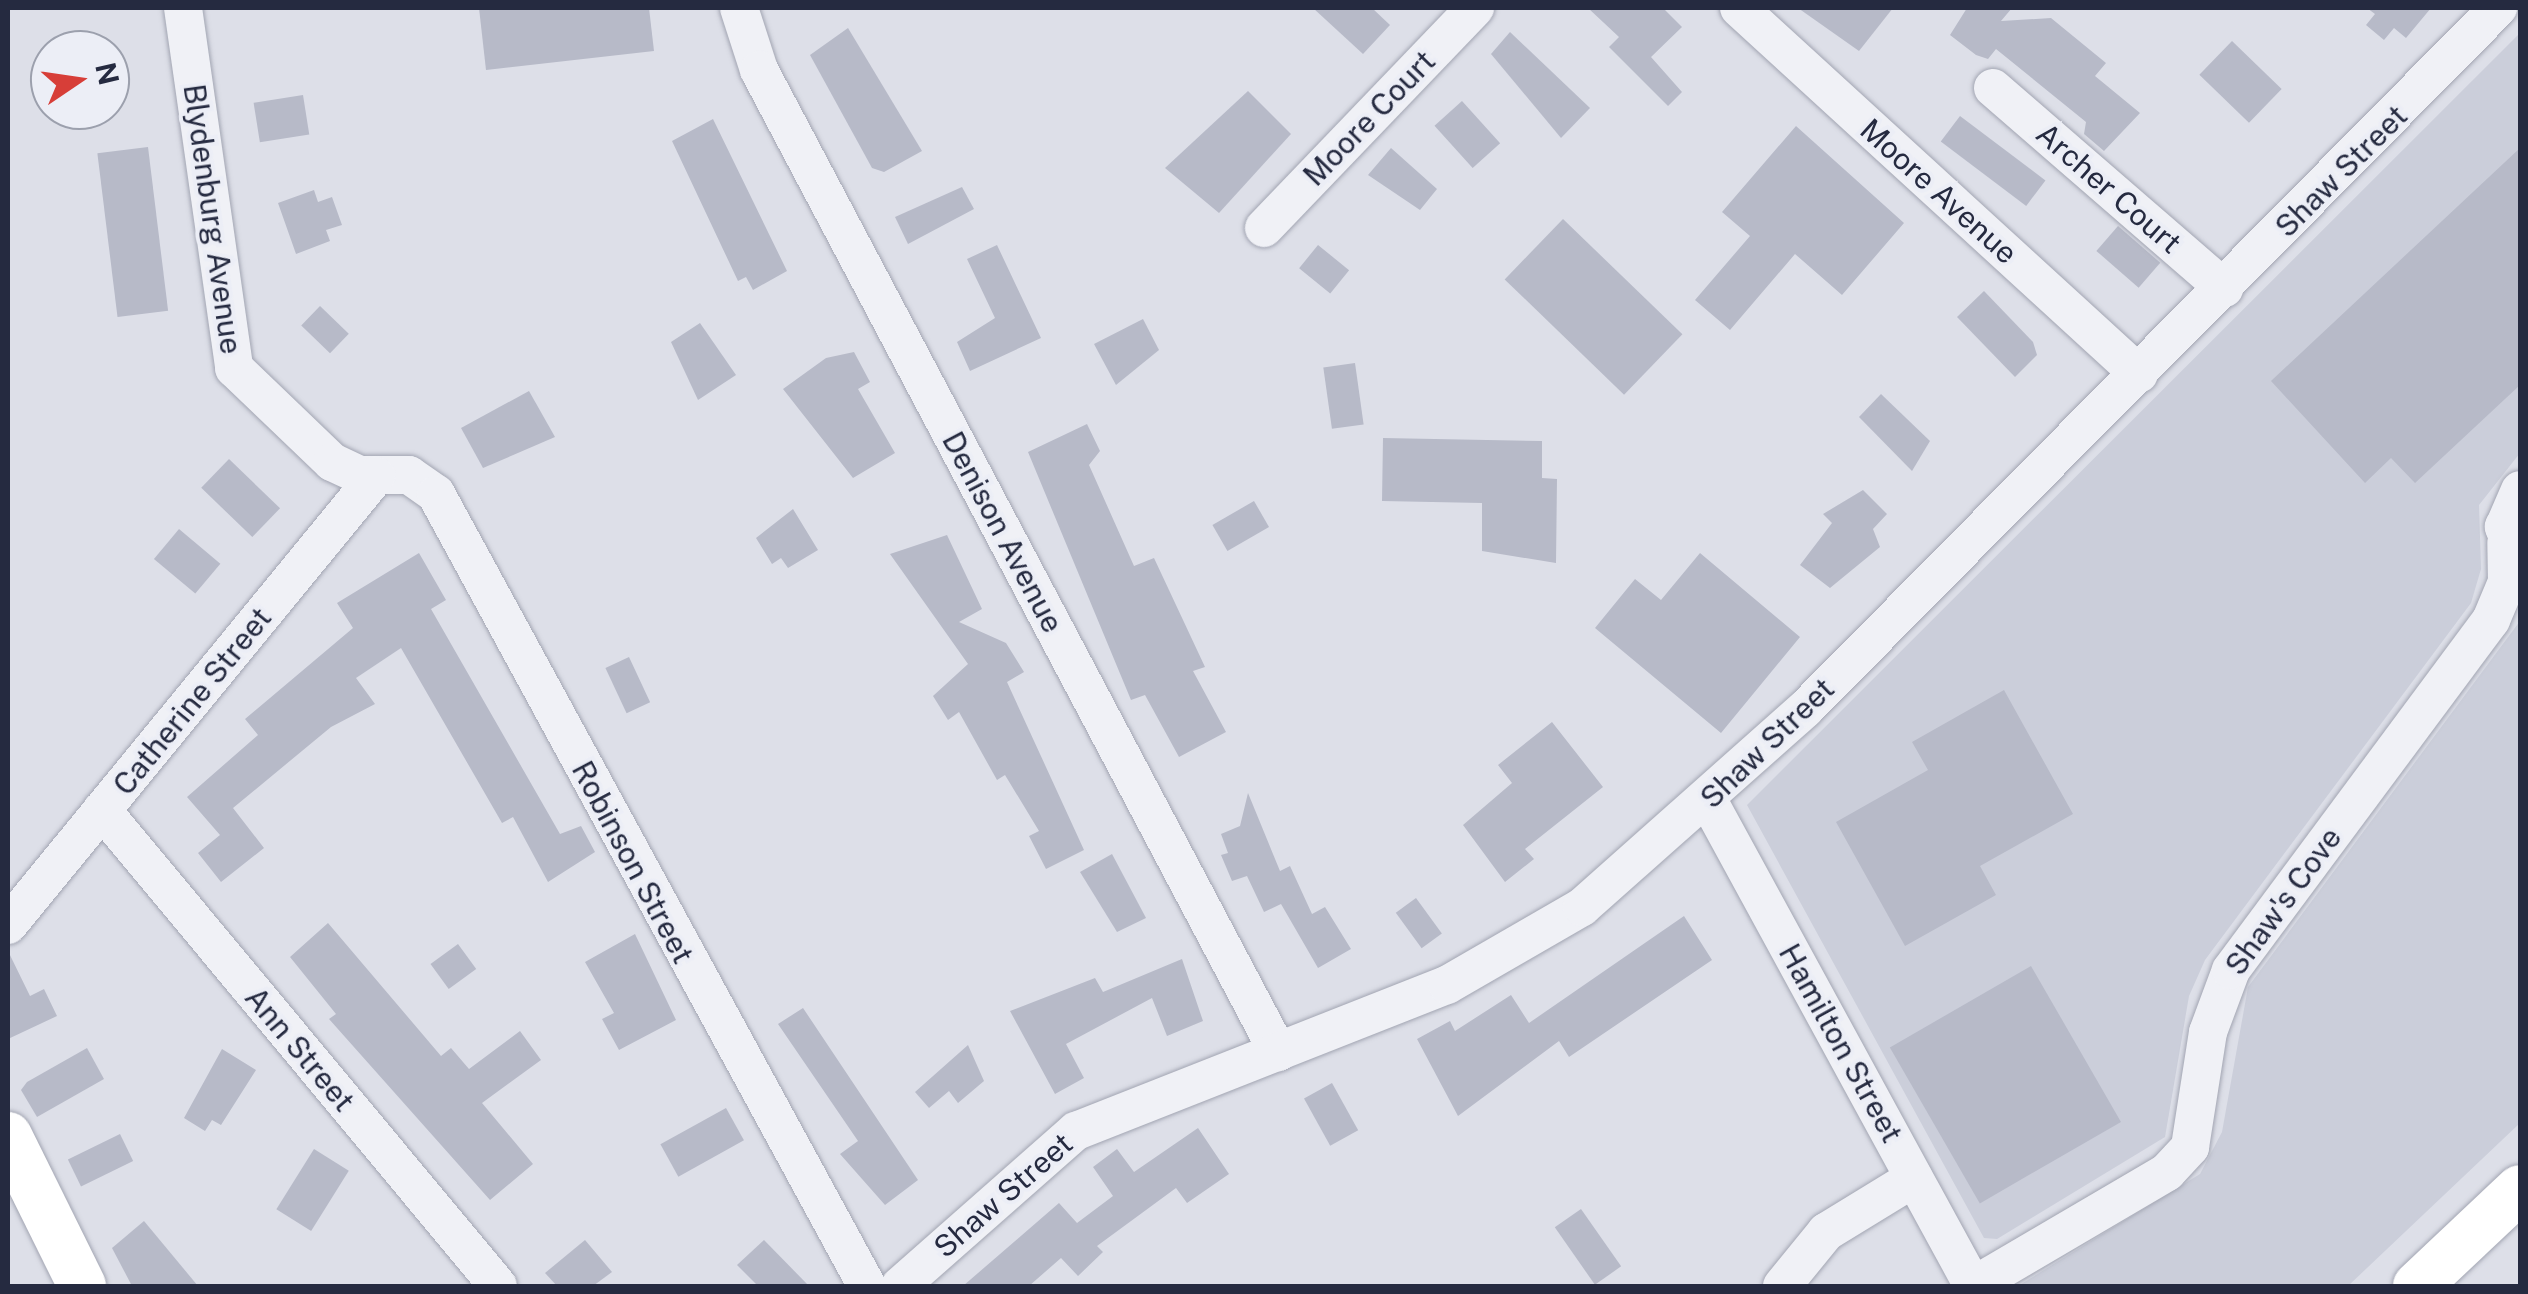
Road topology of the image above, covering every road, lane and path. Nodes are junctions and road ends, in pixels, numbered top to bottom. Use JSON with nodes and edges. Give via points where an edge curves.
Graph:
{"nodes":[{"id":1,"x":183,"y":8,"type":"edge"},
{"id":2,"x":739,"y":8,"type":"edge"},
{"id":3,"x":1475,"y":8,"type":"edge"},
{"id":4,"x":1739,"y":8,"type":"edge"},
{"id":5,"x":2498,"y":8,"type":"edge"},
{"id":6,"x":1993,"y":88,"type":"dead end"},
{"id":7,"x":1264,"y":228,"type":"dead end"},
{"id":8,"x":2224,"y":288,"type":"junction"},
{"id":9,"x":2140,"y":374,"type":"junction"},
{"id":10,"x":376,"y":476,"type":"junction"},
{"id":11,"x":2520,"y":490,"type":"edge"},
{"id":12,"x":2513,"y":555,"type":"edge"},
{"id":13,"x":2520,"y":596,"type":"edge"},
{"id":14,"x":2491,"y":620,"type":"junction"},
{"id":15,"x":1708,"y":800,"type":"junction"},
{"id":16,"x":102,"y":810,"type":"junction"},
{"id":17,"x":8,"y":925,"type":"edge"},
{"id":18,"x":1278,"y":1052,"type":"junction"},
{"id":19,"x":8,"y":1136,"type":"edge"},
{"id":20,"x":1914,"y":1178,"type":"junction"},
{"id":21,"x":2520,"y":1189,"type":"edge"},
{"id":22,"x":82,"y":1286,"type":"edge"},
{"id":23,"x":498,"y":1286,"type":"edge"},
{"id":24,"x":867,"y":1286,"type":"edge"},
{"id":25,"x":900,"y":1286,"type":"edge"},
{"id":26,"x":1782,"y":1286,"type":"edge"},
{"id":27,"x":1973,"y":1286,"type":"edge"},
{"id":28,"x":2417,"y":1286,"type":"edge"}],
"edges":[{"from":1,"to":10,"type":"street","name":"Blydenburg Avenue","via":[[234,368],[332,462]]},
{"from":2,"to":18,"type":"street","name":"Denison Avenue","via":[[759,70]]},
{"from":3,"to":7,"type":"street","name":"Moore Court"},
{"from":4,"to":9,"type":"street","name":"Moore Avenue"},
{"from":5,"to":8,"type":"street","name":"Shaw Street"},
{"from":6,"to":8,"type":"street","name":"Archer Court"},
{"from":8,"to":9,"type":"street","name":"Shaw Street"},
{"from":9,"to":15,"type":"street","name":"Shaw Street"},
{"from":10,"to":16,"type":"street","name":"Catherine Street"},
{"from":10,"to":24,"type":"street","name":"Robinson Street","via":[[409,476],[436,494]]},
{"from":11,"to":12,"type":"street","name":"Shaw's Cove","via":[[2507,512]]},
{"from":12,"to":14,"type":"street","name":"Shaw's Cove"},
{"from":13,"to":14,"type":"street","name":"Shaw's Cove"},
{"from":14,"to":27,"type":"street","name":"Shaw's Cove","via":[[2230,970],[2208,1032],[2197,1131],[2180,1161]]},
{"from":15,"to":18,"type":"street","name":"Shaw Street","via":[[1538,936],[1447,985]]},
{"from":15,"to":20,"type":"street","name":"Hamilton Street"},
{"from":16,"to":17,"type":"street","name":"Catherine Street"},
{"from":16,"to":23,"type":"street","name":"Ann Street"},
{"from":18,"to":25,"type":"street","name":"Shaw Street","via":[[1076,1131]]},
{"from":19,"to":22,"type":"main road"},
{"from":20,"to":26,"type":"street","via":[[1826,1232]]},
{"from":20,"to":27,"type":"street","name":"Hamilton Street"},
{"from":21,"to":28,"type":"main road"}]}
